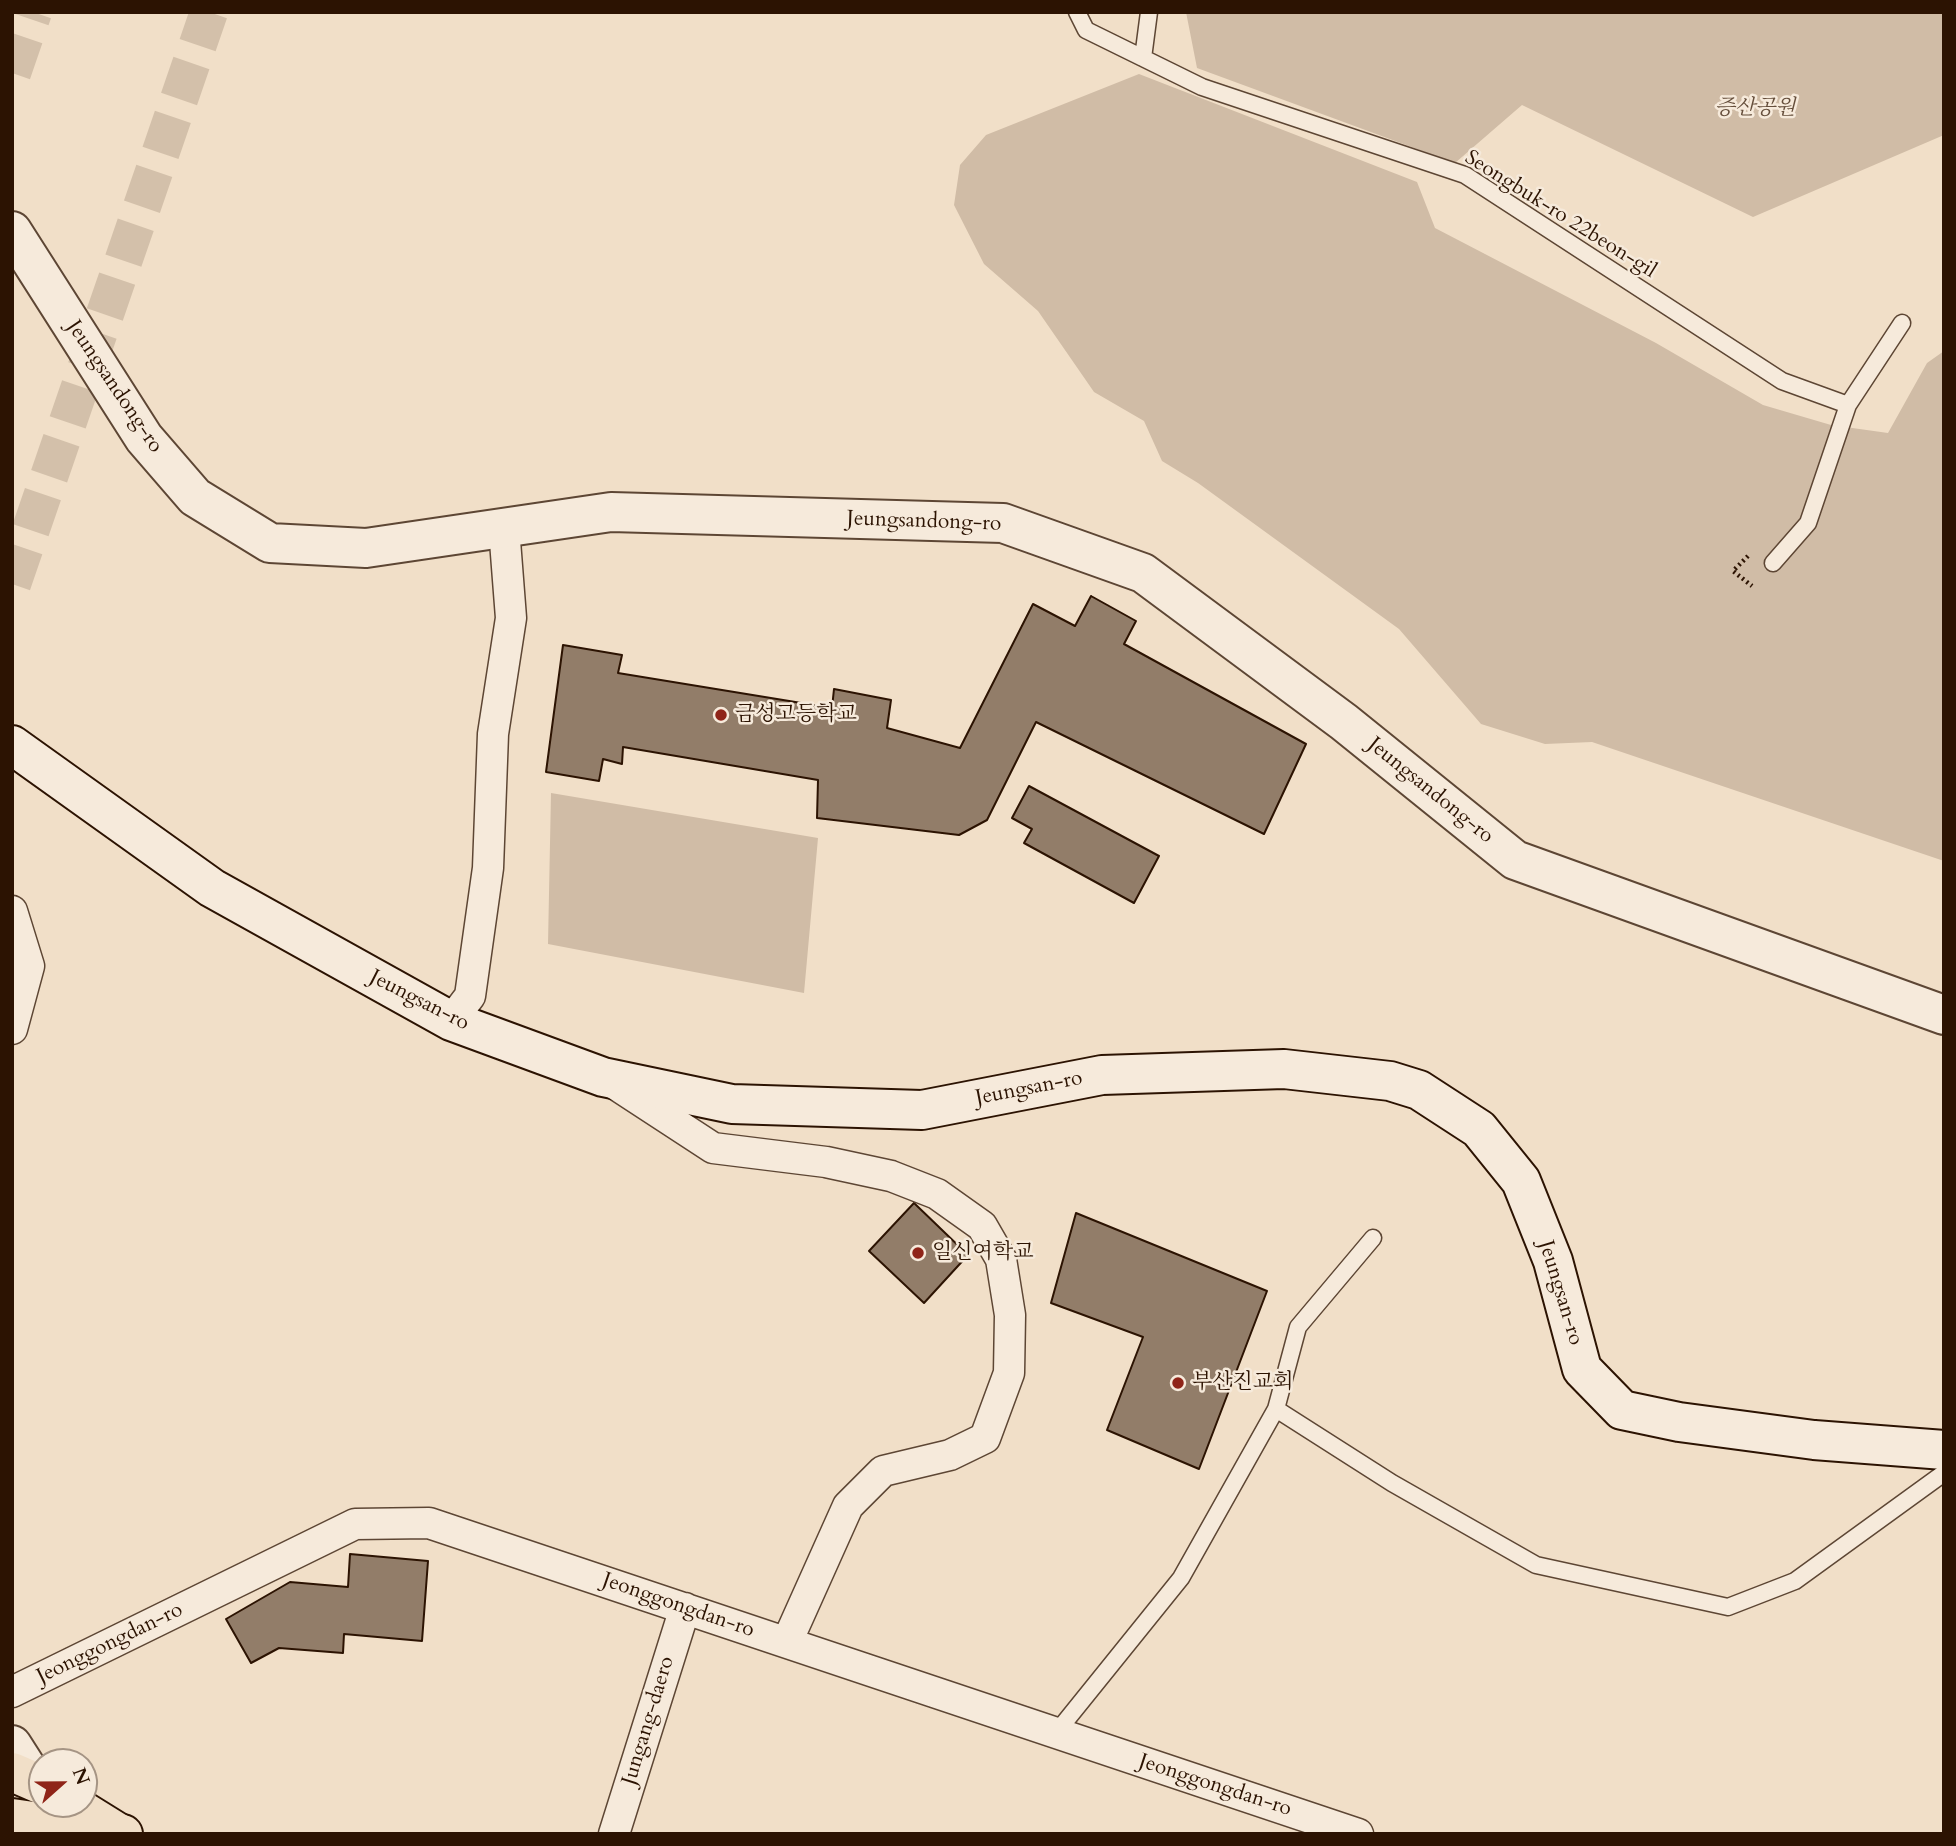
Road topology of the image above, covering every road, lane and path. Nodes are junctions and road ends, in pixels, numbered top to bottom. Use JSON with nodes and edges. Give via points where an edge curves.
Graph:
{"nodes":[{"id":1,"x":1077,"y":12,"type":"edge"},
{"id":2,"x":1149,"y":12,"type":"edge"},
{"id":3,"x":1143,"y":58,"type":"junction"},
{"id":4,"x":12,"y":230,"type":"edge"},
{"id":5,"x":1902,"y":323,"type":"dead end"},
{"id":6,"x":1848,"y":405,"type":"junction"},
{"id":7,"x":504,"y":528,"type":"junction"},
{"id":8,"x":1773,"y":563,"type":"dead end"},
{"id":9,"x":12,"y":745,"type":"edge"},
{"id":10,"x":12,"y":911,"type":"edge"},
{"id":11,"x":1944,"y":1016,"type":"edge"},
{"id":12,"x":451,"y":1021,"type":"junction"},
{"id":13,"x":12,"y":1028,"type":"edge"},
{"id":14,"x":603,"y":1076,"type":"junction"},
{"id":15,"x":1373,"y":1238,"type":"dead end"},
{"id":16,"x":1276,"y":1409,"type":"junction"},
{"id":17,"x":1944,"y":1450,"type":"edge"},
{"id":18,"x":1944,"y":1473,"type":"edge"},
{"id":19,"x":685,"y":1608,"type":"junction"},
{"id":20,"x":786,"y":1642,"type":"junction"},
{"id":21,"x":12,"y":1692,"type":"edge"},
{"id":22,"x":1056,"y":1733,"type":"junction"},
{"id":23,"x":12,"y":1745,"type":"edge"},
{"id":24,"x":28,"y":1775,"type":"edge"},
{"id":25,"x":12,"y":1818,"type":"edge"},
{"id":26,"x":95,"y":1818,"type":"edge"},
{"id":27,"x":1325,"y":1828,"type":"edge"},
{"id":28,"x":120,"y":1833,"type":"edge"},
{"id":29,"x":614,"y":1834,"type":"edge"},
{"id":30,"x":1358,"y":1834,"type":"edge"}],
"edges":[{"from":1,"to":3,"type":"lane","name":"Seongbuk-ro 22beon-gil","via":[[1086,30]]},
{"from":2,"to":3,"type":"lane"},
{"from":3,"to":6,"type":"lane","name":"Seongbuk-ro 22beon-gil","via":[[1202,87],[1465,175],[1782,381]]},
{"from":4,"to":7,"type":"street","name":"Jeungsandong-ro","via":[[144,438],[195,496],[270,543],[366,548]]},
{"from":5,"to":6,"type":"lane"},
{"from":6,"to":8,"type":"lane","via":[[1808,523]]},
{"from":7,"to":11,"type":"street","name":"Jeungsandong-ro","via":[[611,512],[1003,523],[1143,573],[1344,722],[1515,860]]},
{"from":7,"to":12,"type":"street","via":[[511,618],[493,734],[488,868],[470,996]]},
{"from":9,"to":12,"type":"street","name":"Jeungsan-ro","via":[[212,888]]},
{"from":10,"to":13,"type":"street","via":[[29,966]]},
{"from":12,"to":14,"type":"street","name":"Jeungsan-ro"},
{"from":14,"to":17,"type":"street","name":"Jeungsan-ro","via":[[732,1104],[922,1110],[1102,1075],[1284,1069],[1390,1081],[1419,1090],[1479,1129],[1521,1181],[1553,1261],[1582,1369],[1622,1410],[1814,1440]]},
{"from":14,"to":20,"type":"street","via":[[713,1148],[826,1161],[891,1175],[937,1194],[982,1226],[1001,1259],[1010,1315],[1009,1373],[985,1438],[950,1455],[883,1471],[848,1506]]},
{"from":15,"to":16,"type":"lane","via":[[1298,1327]]},
{"from":16,"to":18,"type":"lane","via":[[1392,1483],[1536,1565],[1728,1607],[1796,1581]]},
{"from":16,"to":22,"type":"lane","via":[[1181,1578]]},
{"from":19,"to":20,"type":"street","name":"Jeonggongdan-ro"},
{"from":19,"to":21,"type":"street","name":"Jeonggongdan-ro","via":[[429,1523],[355,1524]]},
{"from":19,"to":29,"type":"street","name":"Jungang-daero"},
{"from":20,"to":22,"type":"street","name":"Jeonggongdan-ro"},
{"from":22,"to":27,"type":"street","name":"Jeonggongdan-ro"},
{"from":23,"to":24,"type":"street"},
{"from":25,"to":28,"type":"main road"},
{"from":26,"to":28,"type":"main road"},
{"from":27,"to":30,"type":"street","name":"Jeonggongdan-ro"}]}
